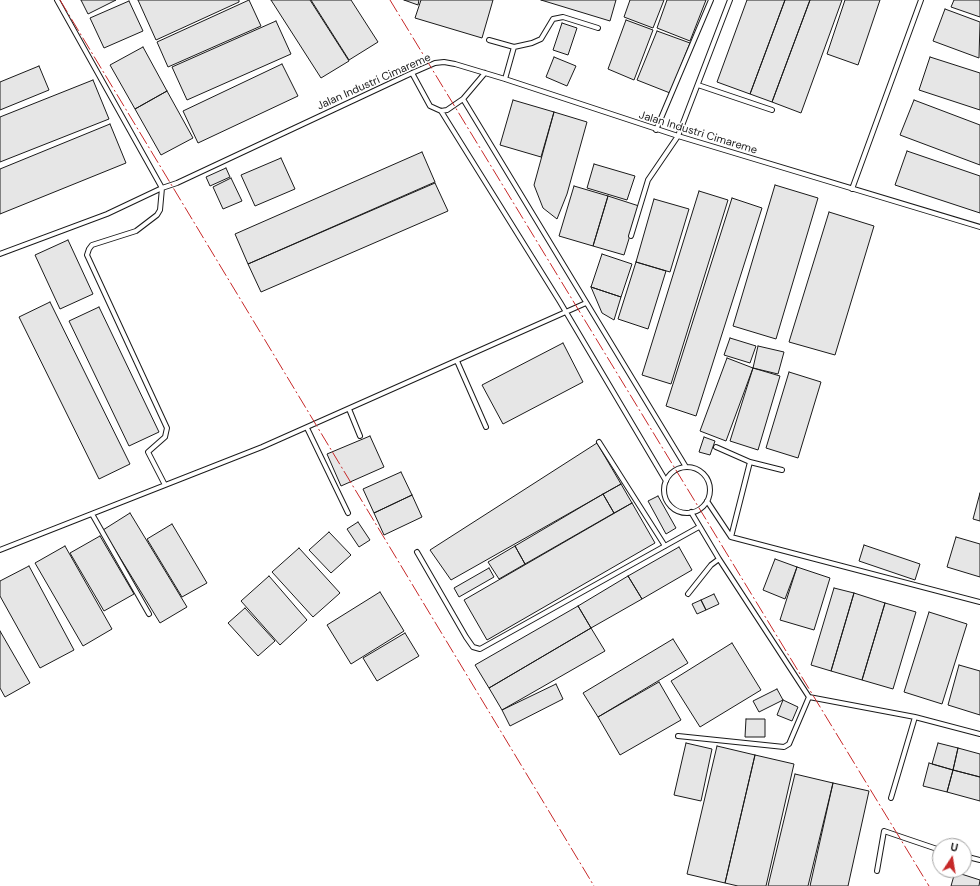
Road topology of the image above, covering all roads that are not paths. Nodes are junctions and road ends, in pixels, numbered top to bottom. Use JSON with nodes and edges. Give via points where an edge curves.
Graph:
{"nodes":[{"id":1,"x":57,"y":0,"type":"edge"},
{"id":2,"x":711,"y":0,"type":"edge"},
{"id":3,"x":730,"y":0,"type":"edge"},
{"id":4,"x":921,"y":0,"type":"edge"},
{"id":5,"x":598,"y":28,"type":"dead end"},
{"id":6,"x":489,"y":40,"type":"dead end"},
{"id":7,"x":514,"y":46,"type":"junction"},
{"id":8,"x":412,"y":73,"type":"junction"},
{"id":9,"x":485,"y":73,"type":"junction"},
{"id":10,"x":506,"y":79,"type":"junction"},
{"id":11,"x":698,"y":85,"type":"junction"},
{"id":12,"x":463,"y":99,"type":"junction"},
{"id":13,"x":772,"y":110,"type":"dead end"},
{"id":14,"x":441,"y":111,"type":"junction"},
{"id":15,"x":656,"y":130,"type":"junction"},
{"id":16,"x":678,"y":136,"type":"junction"},
{"id":17,"x":162,"y":188,"type":"junction"},
{"id":18,"x":852,"y":189,"type":"junction"},
{"id":19,"x":980,"y":228,"type":"edge"},
{"id":20,"x":631,"y":236,"type":"dead end"},
{"id":21,"x":0,"y":254,"type":"edge"},
{"id":22,"x":586,"y":303,"type":"junction"},
{"id":23,"x":566,"y":313,"type":"junction"},
{"id":24,"x":457,"y":361,"type":"junction"},
{"id":25,"x":349,"y":409,"type":"junction"},
{"id":26,"x":486,"y":426,"type":"dead end"},
{"id":27,"x":307,"y":428,"type":"junction"},
{"id":28,"x":360,"y":436,"type":"dead end"},
{"id":29,"x":599,"y":442,"type":"dead end"},
{"id":30,"x":716,"y":447,"type":"dead end"},
{"id":31,"x":750,"y":462,"type":"junction"},
{"id":32,"x":686,"y":467,"type":"junction"},
{"id":33,"x":782,"y":470,"type":"dead end"},
{"id":34,"x":666,"y":481,"type":"junction"},
{"id":35,"x":165,"y":485,"type":"junction"},
{"id":36,"x":707,"y":501,"type":"junction"},
{"id":37,"x":690,"y":512,"type":"junction"},
{"id":38,"x":348,"y":513,"type":"dead end"},
{"id":39,"x":92,"y":514,"type":"junction"},
{"id":40,"x":699,"y":527,"type":"junction"},
{"id":41,"x":731,"y":537,"type":"junction"},
{"id":42,"x":664,"y":546,"type":"junction"},
{"id":43,"x":0,"y":550,"type":"edge"},
{"id":44,"x":417,"y":552,"type":"dead end"},
{"id":45,"x":718,"y":559,"type":"junction"},
{"id":46,"x":688,"y":594,"type":"dead end"},
{"id":47,"x":980,"y":602,"type":"edge"},
{"id":48,"x":149,"y":614,"type":"dead end"},
{"id":49,"x":809,"y":697,"type":"junction"},
{"id":50,"x":915,"y":717,"type":"junction"},
{"id":51,"x":980,"y":734,"type":"edge"},
{"id":52,"x":678,"y":736,"type":"dead end"},
{"id":53,"x":891,"y":798,"type":"dead end"},
{"id":54,"x":932,"y":847,"type":"edge"},
{"id":55,"x":877,"y":871,"type":"dead end"}],
"edges":[{"from":1,"to":17,"type":"lane"},
{"from":2,"to":15,"type":"lane"},
{"from":3,"to":11,"type":"lane"},
{"from":4,"to":18,"type":"lane"},
{"from":5,"to":7,"type":"lane","via":[[563,17],[553,19],[541,39]]},
{"from":6,"to":7,"type":"lane"},
{"from":7,"to":10,"type":"lane"},
{"from":8,"to":9,"type":"lane","name":"Jalan Industri Cimareme","via":[[444,62]]},
{"from":8,"to":14,"type":"lane","via":[[430,106]]},
{"from":8,"to":17,"type":"lane","name":"Jalan Industri Cimareme"},
{"from":9,"to":10,"type":"lane","name":"Jalan Industri Cimareme"},
{"from":9,"to":12,"type":"lane"},
{"from":10,"to":15,"type":"lane","name":"Jalan Industri Cimareme"},
{"from":11,"to":13,"type":"lane"},
{"from":11,"to":16,"type":"lane"},
{"from":12,"to":14,"type":"lane"},
{"from":12,"to":22,"type":"lane"},
{"from":14,"to":23,"type":"lane"},
{"from":15,"to":16,"type":"lane","name":"Jalan Industri Cimareme"},
{"from":16,"to":18,"type":"lane","name":"Jalan Industri Cimareme"},
{"from":16,"to":20,"type":"lane","via":[[648,180]]},
{"from":17,"to":21,"type":"lane","name":"Jalan Industri Cimareme","via":[[107,214]]},
{"from":17,"to":35,"type":"lane","via":[[160,210],[157,215],[136,231],[92,245],[87,255],[167,428],[165,437],[148,452]]},
{"from":18,"to":19,"type":"lane","name":"Jalan Industri Cimareme"},
{"from":22,"to":23,"type":"lane"},
{"from":22,"to":32,"type":"lane"},
{"from":23,"to":24,"type":"lane"},
{"from":23,"to":34,"type":"lane"},
{"from":24,"to":25,"type":"lane"},
{"from":24,"to":26,"type":"lane"},
{"from":25,"to":27,"type":"lane"},
{"from":25,"to":28,"type":"lane"},
{"from":27,"to":35,"type":"lane"},
{"from":27,"to":38,"type":"lane"},
{"from":29,"to":42,"type":"lane"},
{"from":30,"to":31,"type":"lane"},
{"from":31,"to":33,"type":"lane"},
{"from":31,"to":41,"type":"lane"},
{"from":32,"to":34,"type":"lane","via":[[678,469]]},
{"from":32,"to":36,"type":"lane","via":[[696,468],[709,482],[710,492]]},
{"from":34,"to":37,"type":"lane","via":[[664,493],[669,504],[679,511]]},
{"from":35,"to":39,"type":"lane"},
{"from":36,"to":37,"type":"lane","via":[[703,507]]},
{"from":36,"to":41,"type":"lane"},
{"from":37,"to":40,"type":"lane"},
{"from":39,"to":43,"type":"lane"},
{"from":39,"to":48,"type":"lane"},
{"from":40,"to":42,"type":"lane"},
{"from":40,"to":45,"type":"lane"},
{"from":41,"to":47,"type":"lane"},
{"from":42,"to":44,"type":"lane","via":[[480,649],[473,647],[466,637]]},
{"from":45,"to":46,"type":"lane"},
{"from":45,"to":49,"type":"lane"},
{"from":49,"to":50,"type":"lane"},
{"from":49,"to":52,"type":"lane","via":[[789,744],[784,746]]},
{"from":50,"to":51,"type":"lane"},
{"from":50,"to":53,"type":"lane"},
{"from":54,"to":55,"type":"lane","via":[[884,831]]}]}
